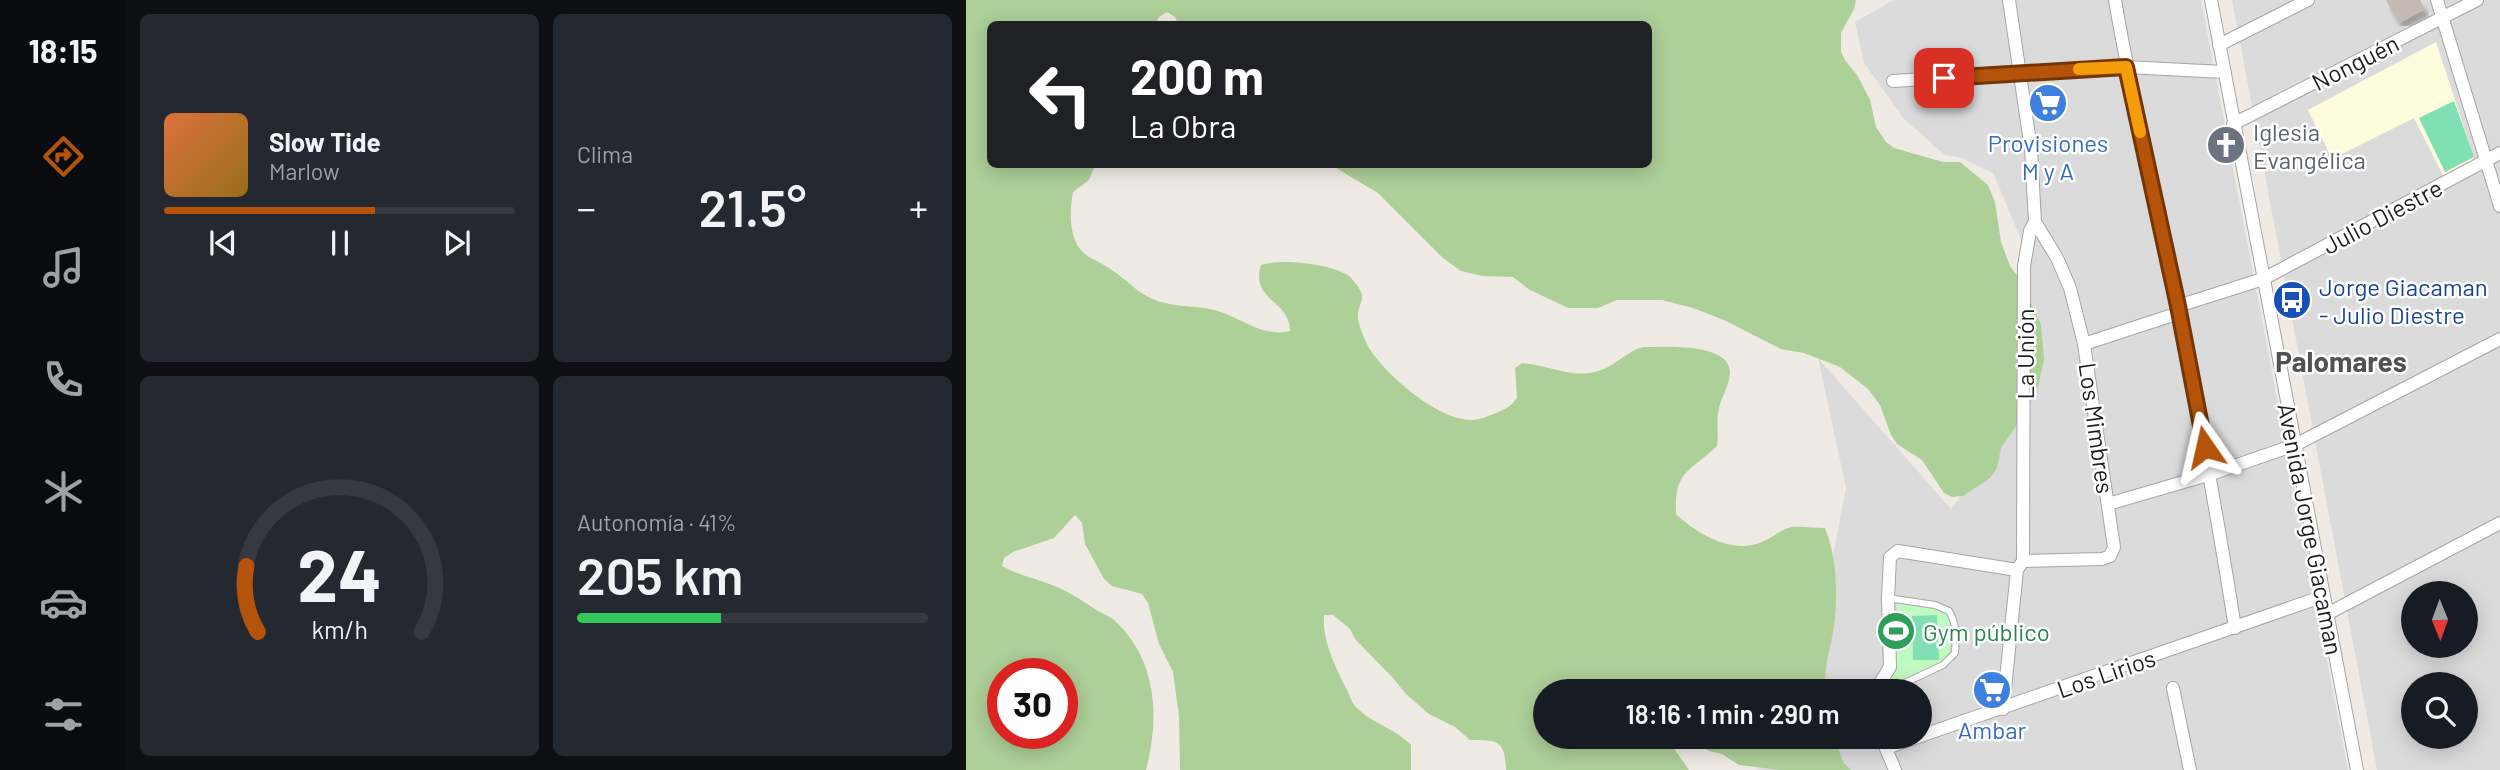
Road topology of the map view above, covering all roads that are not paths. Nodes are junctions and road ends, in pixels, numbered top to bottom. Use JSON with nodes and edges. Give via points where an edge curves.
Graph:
{"nodes":[{"id":1,"x":2009,"y":0,"type":"edge"},
{"id":2,"x":2115,"y":0,"type":"edge"},
{"id":3,"x":2211,"y":0,"type":"edge"},
{"id":4,"x":2308,"y":0,"type":"edge"},
{"id":5,"x":2437,"y":0,"type":"edge"},
{"id":6,"x":2477,"y":0,"type":"edge"},
{"id":7,"x":2443,"y":17,"type":"junction"},
{"id":8,"x":2219,"y":45,"type":"junction"},
{"id":9,"x":2126,"y":67,"type":"junction"},
{"id":10,"x":2020,"y":72,"type":"junction"},
{"id":11,"x":2224,"y":72,"type":"junction"},
{"id":12,"x":1893,"y":81,"type":"dead end"},
{"id":13,"x":2233,"y":124,"type":"junction"},
{"id":14,"x":2500,"y":153,"type":"edge"},
{"id":15,"x":2487,"y":161,"type":"junction"},
{"id":16,"x":2500,"y":206,"type":"edge"},
{"id":17,"x":2035,"y":222,"type":"junction"},
{"id":18,"x":2263,"y":279,"type":"junction"},
{"id":19,"x":2178,"y":309,"type":"junction"},
{"id":20,"x":2500,"y":340,"type":"edge"},
{"id":21,"x":2084,"y":345,"type":"junction"},
{"id":22,"x":2295,"y":445,"type":"junction"},
{"id":23,"x":2211,"y":474,"type":"junction"},
{"id":24,"x":2108,"y":504,"type":"junction"},
{"id":25,"x":2500,"y":523,"type":"edge"},
{"id":26,"x":2020,"y":565,"type":"junction"},
{"id":27,"x":2324,"y":596,"type":"junction"},
{"id":28,"x":1888,"y":598,"type":"junction"},
{"id":29,"x":2328,"y":614,"type":"junction"},
{"id":30,"x":2235,"y":628,"type":"junction"},
{"id":31,"x":1882,"y":679,"type":"edge"},
{"id":32,"x":1913,"y":679,"type":"edge"},
{"id":33,"x":2173,"y":688,"type":"dead end"},
{"id":34,"x":2003,"y":709,"type":"junction"},
{"id":35,"x":1932,"y":729,"type":"edge"},
{"id":36,"x":1887,"y":749,"type":"edge"},
{"id":37,"x":1895,"y":770,"type":"edge"},
{"id":38,"x":2190,"y":770,"type":"edge"},
{"id":39,"x":2357,"y":770,"type":"edge"}],
"edges":[{"from":1,"to":10,"type":"street","name":"La Unión"},
{"from":2,"to":9,"type":"street"},
{"from":3,"to":8,"type":"street","name":"Avenida Jorge Giacaman"},
{"from":4,"to":8,"type":"street"},
{"from":5,"to":7,"type":"street"},
{"from":6,"to":7,"type":"street","name":"Nonguén"},
{"from":7,"to":13,"type":"street","name":"Nonguén"},
{"from":7,"to":15,"type":"street"},
{"from":8,"to":11,"type":"street","name":"Avenida Jorge Giacaman"},
{"from":9,"to":10,"type":"street"},
{"from":9,"to":11,"type":"street"},
{"from":9,"to":19,"type":"street"},
{"from":10,"to":12,"type":"street"},
{"from":10,"to":17,"type":"street","name":"La Unión"},
{"from":11,"to":13,"type":"street","name":"Avenida Jorge Giacaman"},
{"from":13,"to":18,"type":"street","name":"Avenida Jorge Giacaman"},
{"from":14,"to":15,"type":"street","name":"Julio Diestre"},
{"from":15,"to":16,"type":"street"},
{"from":15,"to":18,"type":"street","name":"Julio Diestre"},
{"from":17,"to":21,"type":"street","name":"Los Mimbres","via":[[2070,288]]},
{"from":17,"to":26,"type":"street","name":"La Unión","via":[[2024,266]]},
{"from":18,"to":19,"type":"street","name":"Julio Diestre"},
{"from":18,"to":22,"type":"street","name":"Avenida Jorge Giacaman"},
{"from":19,"to":21,"type":"street","name":"Julio Diestre"},
{"from":19,"to":23,"type":"street"},
{"from":20,"to":22,"type":"street"},
{"from":21,"to":24,"type":"street","name":"Los Mimbres"},
{"from":22,"to":23,"type":"street"},
{"from":22,"to":27,"type":"street","name":"Avenida Jorge Giacaman"},
{"from":23,"to":24,"type":"street"},
{"from":23,"to":30,"type":"street"},
{"from":24,"to":26,"type":"street","name":"Los Mimbres","via":[[2114,547],[2110,556]]},
{"from":25,"to":29,"type":"street"},
{"from":26,"to":28,"type":"street","via":[[1898,551],[1890,558]]},
{"from":26,"to":34,"type":"street","name":"La Unión"},
{"from":27,"to":29,"type":"street","name":"Avenida Jorge Giacaman"},
{"from":27,"to":30,"type":"street","name":"Los Lirios"},
{"from":28,"to":31,"type":"street","via":[[1890,667]]},
{"from":28,"to":32,"type":"lane","via":[[1949,611],[1956,632],[1955,653],[1943,665]]},
{"from":29,"to":39,"type":"street","name":"Avenida Jorge Giacaman"},
{"from":30,"to":34,"type":"street","name":"Los Lirios"},
{"from":33,"to":38,"type":"street"},
{"from":34,"to":35,"type":"street","name":"Los Lirios"},
{"from":36,"to":37,"type":"street"}]}
